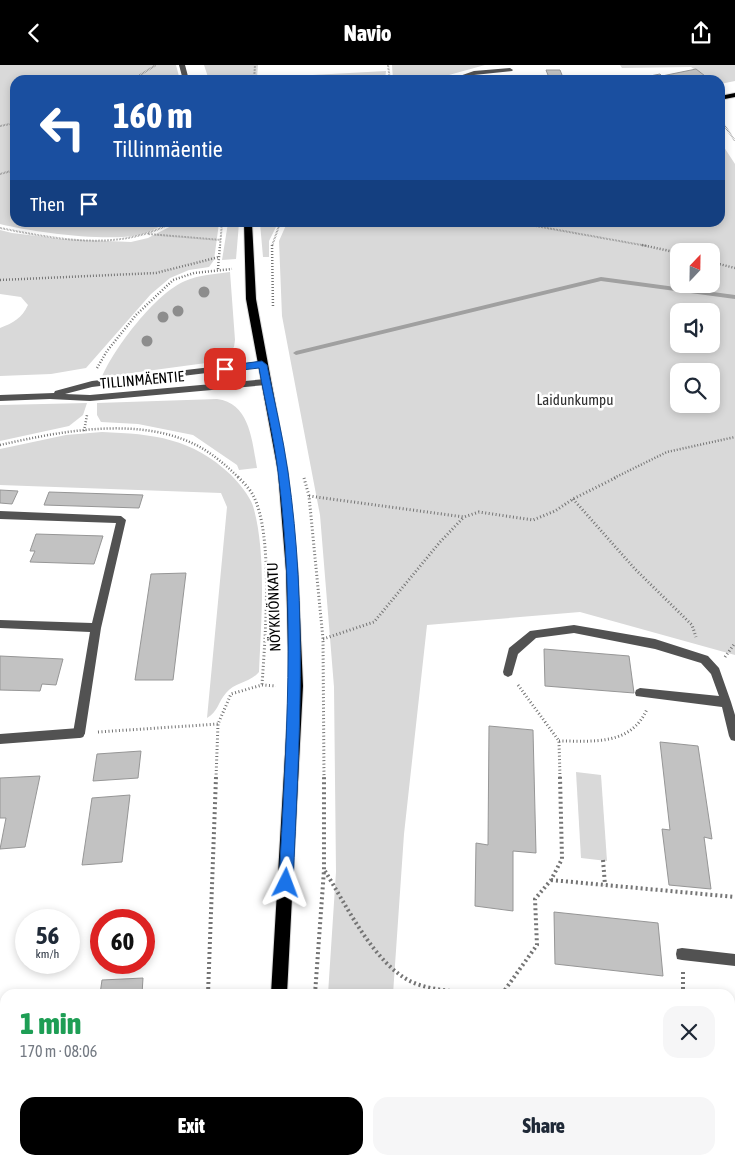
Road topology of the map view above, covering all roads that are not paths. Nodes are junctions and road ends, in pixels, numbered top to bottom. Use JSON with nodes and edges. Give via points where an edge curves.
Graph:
{"nodes":[{"id":1,"x":510,"y":70,"type":"dead end"},
{"id":2,"x":468,"y":75,"type":"edge"},
{"id":3,"x":248,"y":227,"type":"edge"},
{"id":4,"x":262,"y":365,"type":"junction"},
{"id":5,"x":266,"y":381,"type":"junction"},
{"id":6,"x":50,"y":396,"type":"junction"},
{"id":7,"x":0,"y":398,"type":"edge"},
{"id":8,"x":0,"y":515,"type":"edge"},
{"id":9,"x":0,"y":624,"type":"edge"},
{"id":10,"x":96,"y":628,"type":"junction"},
{"id":11,"x":508,"y":672,"type":"road end"},
{"id":12,"x":645,"y":694,"type":"road end"},
{"id":13,"x":730,"y":709,"type":"edge"},
{"id":14,"x":735,"y":736,"type":"edge"},
{"id":15,"x":0,"y":739,"type":"edge"},
{"id":16,"x":682,"y":954,"type":"dead end"},
{"id":17,"x":735,"y":960,"type":"edge"},
{"id":18,"x":279,"y":989,"type":"edge"}],
"edges":[{"from":1,"to":2,"type":"street"},
{"from":3,"to":4,"type":"main road","name":"NÖYKKIÖNKATU","via":[[251,299]]},
{"from":4,"to":5,"type":"main road","name":"NÖYKKIÖNKATU"},
{"from":4,"to":6,"type":"street","name":"TILLINMÄENTIE","via":[[92,385]]},
{"from":5,"to":6,"type":"street","name":"TILLINMÄENTIE","via":[[90,398]]},
{"from":5,"to":18,"type":"main road","name":"NÖYKKIÖNKATU","via":[[283,472],[292,571],[296,686]]},
{"from":6,"to":7,"type":"street","name":"TILLINMÄENTIE"},
{"from":8,"to":10,"type":"street","via":[[121,520]]},
{"from":9,"to":10,"type":"street"},
{"from":10,"to":15,"type":"street","via":[[79,733]]},
{"from":11,"to":13,"type":"street","via":[[514,651],[534,634],[574,629],[655,644],[704,659],[715,671]]},
{"from":12,"to":13,"type":"street"},
{"from":13,"to":14,"type":"street"},
{"from":16,"to":17,"type":"street"}]}
